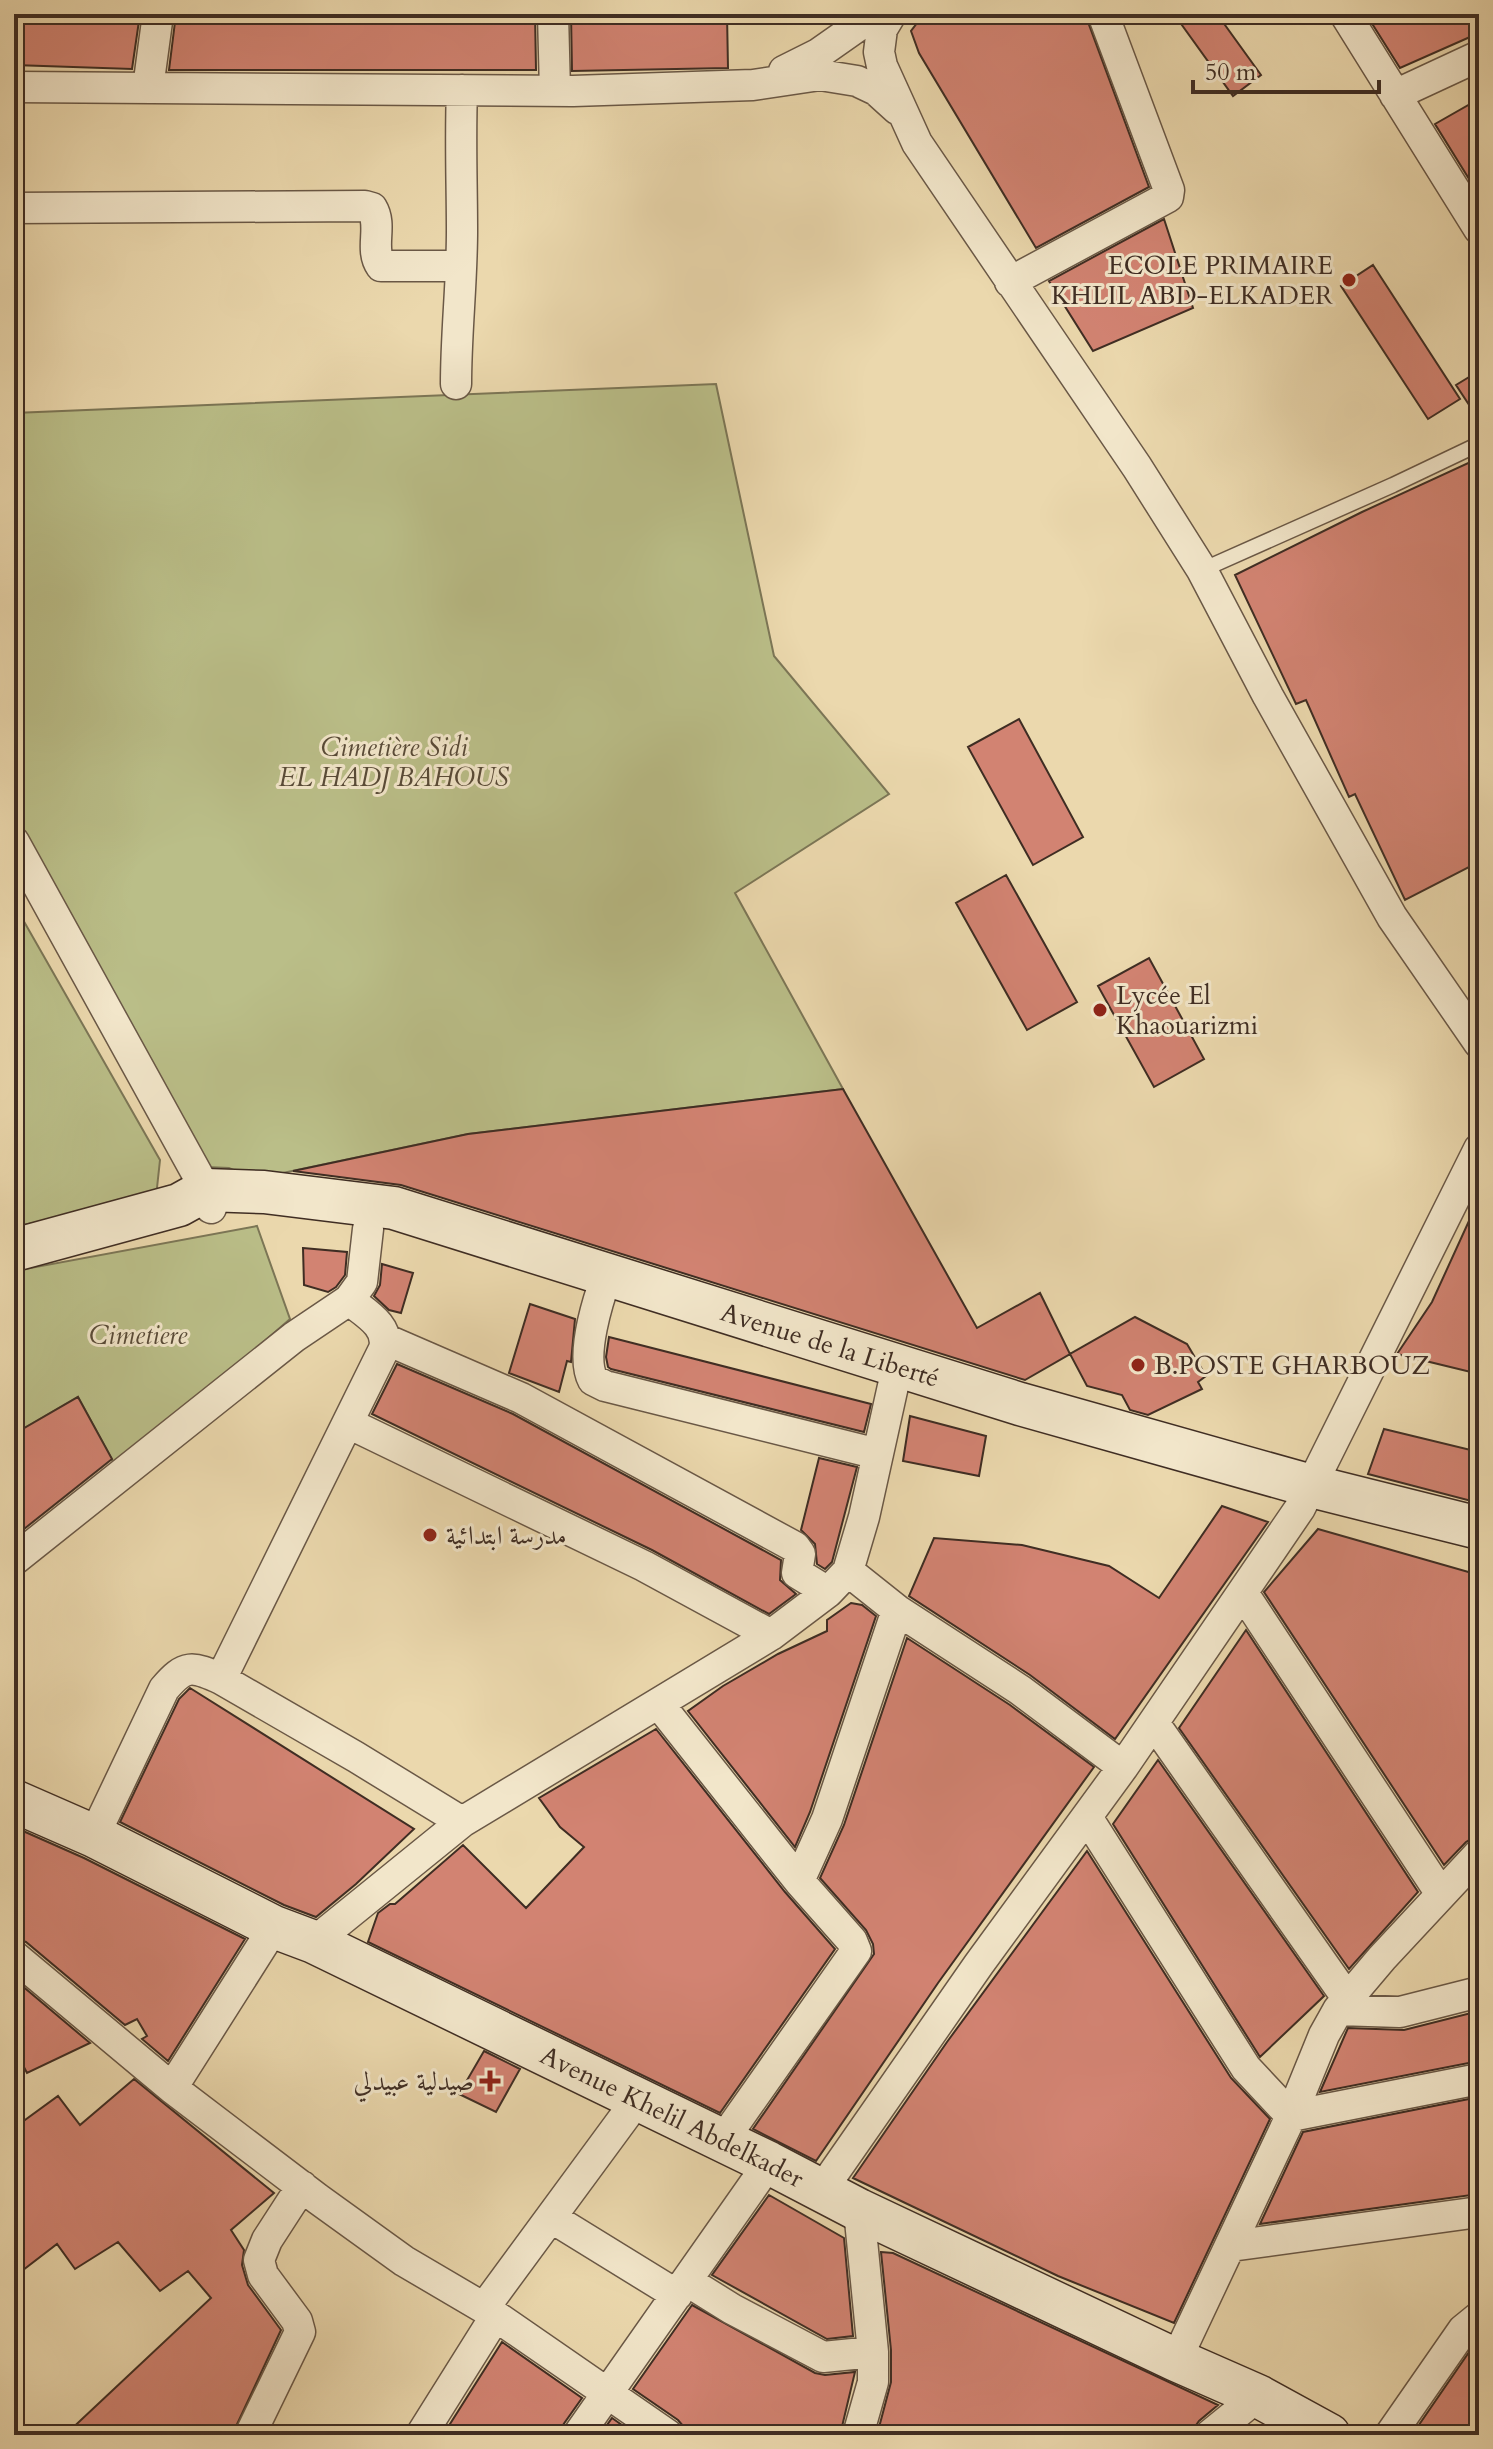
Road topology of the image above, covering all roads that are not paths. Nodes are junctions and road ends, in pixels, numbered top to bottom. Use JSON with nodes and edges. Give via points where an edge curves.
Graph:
{"nodes":[{"id":1,"x":158,"y":14,"type":"edge"},
{"id":2,"x":553,"y":14,"type":"edge"},
{"id":3,"x":875,"y":14,"type":"edge"},
{"id":4,"x":891,"y":14,"type":"edge"},
{"id":5,"x":1103,"y":14,"type":"edge"},
{"id":6,"x":1345,"y":14,"type":"edge"},
{"id":7,"x":1479,"y":56,"type":"edge"},
{"id":8,"x":753,"y":85,"type":"junction"},
{"id":9,"x":148,"y":88,"type":"junction"},
{"id":10,"x":462,"y":90,"type":"junction"},
{"id":11,"x":555,"y":91,"type":"junction"},
{"id":12,"x":1395,"y":95,"type":"junction"},
{"id":13,"x":15,"y":96,"type":"edge"},
{"id":14,"x":907,"y":119,"type":"junction"},
{"id":15,"x":14,"y":208,"type":"edge"},
{"id":16,"x":1479,"y":229,"type":"edge"},
{"id":17,"x":460,"y":266,"type":"junction"},
{"id":18,"x":1010,"y":282,"type":"junction"},
{"id":19,"x":456,"y":384,"type":"dead end"},
{"id":20,"x":1479,"y":444,"type":"edge"},
{"id":21,"x":1202,"y":570,"type":"junction"},
{"id":22,"x":14,"y":842,"type":"edge"},
{"id":23,"x":1479,"y":1043,"type":"edge"},
{"id":24,"x":1479,"y":1149,"type":"edge"},
{"id":25,"x":199,"y":1201,"type":"junction"},
{"id":26,"x":368,"y":1229,"type":"junction"},
{"id":27,"x":14,"y":1250,"type":"edge"},
{"id":28,"x":603,"y":1285,"type":"junction"},
{"id":29,"x":349,"y":1300,"type":"junction"},
{"id":30,"x":387,"y":1340,"type":"junction"},
{"id":31,"x":893,"y":1386,"type":"junction"},
{"id":32,"x":348,"y":1423,"type":"junction"},
{"id":33,"x":878,"y":1454,"type":"junction"},
{"id":34,"x":1305,"y":1497,"type":"junction"},
{"id":35,"x":1479,"y":1528,"type":"edge"},
{"id":36,"x":1479,"y":1553,"type":"edge"},
{"id":37,"x":14,"y":1560,"type":"edge"},
{"id":38,"x":838,"y":1582,"type":"junction"},
{"id":39,"x":1243,"y":1593,"type":"junction"},
{"id":40,"x":897,"y":1610,"type":"junction"},
{"id":41,"x":771,"y":1635,"type":"junction"},
{"id":42,"x":221,"y":1679,"type":"junction"},
{"id":43,"x":659,"y":1704,"type":"junction"},
{"id":44,"x":1154,"y":1723,"type":"junction"},
{"id":45,"x":1123,"y":1767,"type":"junction"},
{"id":46,"x":14,"y":1801,"type":"edge"},
{"id":47,"x":1087,"y":1817,"type":"junction"},
{"id":48,"x":462,"y":1822,"type":"junction"},
{"id":49,"x":94,"y":1836,"type":"junction"},
{"id":50,"x":1479,"y":1854,"type":"edge"},
{"id":51,"x":799,"y":1881,"type":"junction"},
{"id":52,"x":1441,"y":1894,"type":"junction"},
{"id":53,"x":274,"y":1927,"type":"junction"},
{"id":54,"x":314,"y":1942,"type":"junction"},
{"id":55,"x":14,"y":1956,"type":"edge"},
{"id":56,"x":1479,"y":1992,"type":"edge"},
{"id":57,"x":1342,"y":2004,"type":"junction"},
{"id":58,"x":1479,"y":2079,"type":"edge"},
{"id":59,"x":172,"y":2088,"type":"junction"},
{"id":60,"x":637,"y":2100,"type":"junction"},
{"id":61,"x":1291,"y":2116,"type":"junction"},
{"id":62,"x":723,"y":2140,"type":"junction"},
{"id":63,"x":769,"y":2163,"type":"junction"},
{"id":64,"x":302,"y":2186,"type":"junction"},
{"id":65,"x":821,"y":2191,"type":"junction"},
{"id":66,"x":859,"y":2210,"type":"junction"},
{"id":67,"x":1479,"y":2212,"type":"edge"},
{"id":68,"x":552,"y":2218,"type":"junction"},
{"id":69,"x":1231,"y":2246,"type":"junction"},
{"id":70,"x":682,"y":2288,"type":"junction"},
{"id":71,"x":489,"y":2313,"type":"junction"},
{"id":72,"x":1479,"y":2317,"type":"edge"},
{"id":73,"x":873,"y":2352,"type":"junction"},
{"id":74,"x":1176,"y":2360,"type":"junction"},
{"id":75,"x":610,"y":2393,"type":"junction"},
{"id":76,"x":1258,"y":2396,"type":"junction"},
{"id":77,"x":250,"y":2435,"type":"edge"},
{"id":78,"x":421,"y":2435,"type":"edge"},
{"id":79,"x":578,"y":2435,"type":"edge"},
{"id":80,"x":668,"y":2435,"type":"edge"},
{"id":81,"x":858,"y":2435,"type":"edge"},
{"id":82,"x":1210,"y":2435,"type":"edge"},
{"id":83,"x":1329,"y":2435,"type":"edge"},
{"id":84,"x":1390,"y":2435,"type":"edge"}],
"edges":[{"from":1,"to":9,"type":"street"},
{"from":2,"to":11,"type":"street"},
{"from":3,"to":8,"type":"street","via":[[818,54]]},
{"from":4,"to":14,"type":"street","via":[[882,29],[879,52]]},
{"from":5,"to":18,"type":"street","via":[[1168,197]]},
{"from":6,"to":12,"type":"street"},
{"from":7,"to":12,"type":"street"},
{"from":8,"to":11,"type":"street"},
{"from":8,"to":14,"type":"street","via":[[838,75],[876,90]]},
{"from":9,"to":10,"type":"street"},
{"from":9,"to":13,"type":"street"},
{"from":10,"to":11,"type":"street"},
{"from":10,"to":17,"type":"street"},
{"from":12,"to":16,"type":"street"},
{"from":14,"to":18,"type":"street","via":[[917,143]]},
{"from":15,"to":17,"type":"street","via":[[365,206],[376,214],[381,266]]},
{"from":17,"to":19,"type":"street"},
{"from":18,"to":21,"type":"street"},
{"from":20,"to":21,"type":"lane"},
{"from":21,"to":23,"type":"street","via":[[1392,917]]},
{"from":22,"to":25,"type":"street"},
{"from":24,"to":34,"type":"street"},
{"from":25,"to":26,"type":"street","name":"Avenue de la Liberté"},
{"from":25,"to":27,"type":"street","name":"Avenue de la Liberté"},
{"from":25,"to":28,"type":"street","name":"Avenue de la Liberté","via":[[264,1192],[394,1208]]},
{"from":26,"to":28,"type":"street","name":"Avenue de la Liberté"},
{"from":26,"to":29,"type":"street","via":[[362,1282]]},
{"from":28,"to":31,"type":"street","name":"Avenue de la Liberté","via":[[746,1344]]},
{"from":28,"to":33,"type":"street","via":[[587,1361],[593,1380]]},
{"from":28,"to":34,"type":"street","name":"Avenue de la Liberté","via":[[905,1370]]},
{"from":29,"to":30,"type":"street","via":[[382,1328]]},
{"from":29,"to":37,"type":"street","via":[[294,1337]]},
{"from":30,"to":32,"type":"street"},
{"from":30,"to":38,"type":"street","via":[[521,1398],[795,1547],[800,1552],[797,1573]]},
{"from":31,"to":33,"type":"street"},
{"from":31,"to":34,"type":"street","name":"Avenue de la Liberté"},
{"from":32,"to":41,"type":"street","via":[[644,1566]]},
{"from":32,"to":42,"type":"street"},
{"from":33,"to":38,"type":"street"},
{"from":34,"to":35,"type":"street","name":"Avenue de la Liberté"},
{"from":34,"to":36,"type":"street","name":"Avenue de la Liberté"},
{"from":34,"to":39,"type":"street"},
{"from":38,"to":40,"type":"street"},
{"from":38,"to":41,"type":"street"},
{"from":39,"to":44,"type":"street"},
{"from":39,"to":52,"type":"street"},
{"from":40,"to":45,"type":"street","via":[[1020,1690]]},
{"from":40,"to":51,"type":"street","via":[[827,1819]]},
{"from":41,"to":43,"type":"street"},
{"from":42,"to":48,"type":"street"},
{"from":42,"to":49,"type":"street","via":[[199,1669],[174,1676]]},
{"from":43,"to":48,"type":"street"},
{"from":43,"to":51,"type":"street"},
{"from":44,"to":45,"type":"street"},
{"from":44,"to":57,"type":"street"},
{"from":45,"to":47,"type":"street"},
{"from":46,"to":49,"type":"street","name":"Avenue Khelil Abdelkader"},
{"from":47,"to":61,"type":"street","via":[[1246,2068]]},
{"from":47,"to":65,"type":"street"},
{"from":48,"to":54,"type":"street"},
{"from":49,"to":53,"type":"street","name":"Avenue Khelil Abdelkader"},
{"from":50,"to":52,"type":"street"},
{"from":51,"to":62,"type":"street","via":[[852,1941],[855,1955]]},
{"from":52,"to":57,"type":"street"},
{"from":53,"to":54,"type":"street","name":"Avenue Khelil Abdelkader"},
{"from":53,"to":59,"type":"street"},
{"from":54,"to":60,"type":"street","name":"Avenue Khelil Abdelkader"},
{"from":55,"to":59,"type":"street"},
{"from":56,"to":57,"type":"street","via":[[1400,2012]]},
{"from":57,"to":61,"type":"street"},
{"from":58,"to":61,"type":"street"},
{"from":59,"to":64,"type":"street"},
{"from":60,"to":62,"type":"street","name":"Avenue Khelil Abdelkader"},
{"from":60,"to":68,"type":"street"},
{"from":61,"to":69,"type":"street"},
{"from":62,"to":63,"type":"street","name":"Avenue Khelil Abdelkader"},
{"from":63,"to":65,"type":"street","name":"Avenue Khelil Abdelkader"},
{"from":63,"to":70,"type":"street"},
{"from":64,"to":71,"type":"street","via":[[404,2261]]},
{"from":64,"to":77,"type":"street","via":[[259,2260],[300,2332]]},
{"from":65,"to":66,"type":"street","name":"Avenue Khelil Abdelkader"},
{"from":66,"to":73,"type":"street"},
{"from":66,"to":74,"type":"street","name":"Avenue Khelil Abdelkader"},
{"from":67,"to":69,"type":"street"},
{"from":68,"to":70,"type":"street"},
{"from":68,"to":71,"type":"street"},
{"from":69,"to":74,"type":"street"},
{"from":70,"to":73,"type":"street","via":[[823,2357]]},
{"from":70,"to":75,"type":"street"},
{"from":71,"to":75,"type":"street"},
{"from":71,"to":78,"type":"street"},
{"from":72,"to":84,"type":"street","via":[[1463,2330]]},
{"from":73,"to":81,"type":"street","via":[[873,2382]]},
{"from":74,"to":76,"type":"street","name":"Avenue Khelil Abdelkader"},
{"from":75,"to":79,"type":"street"},
{"from":75,"to":80,"type":"street"},
{"from":76,"to":82,"type":"street"},
{"from":76,"to":83,"type":"street","name":"Avenue Khelil Abdelkader"}]}
